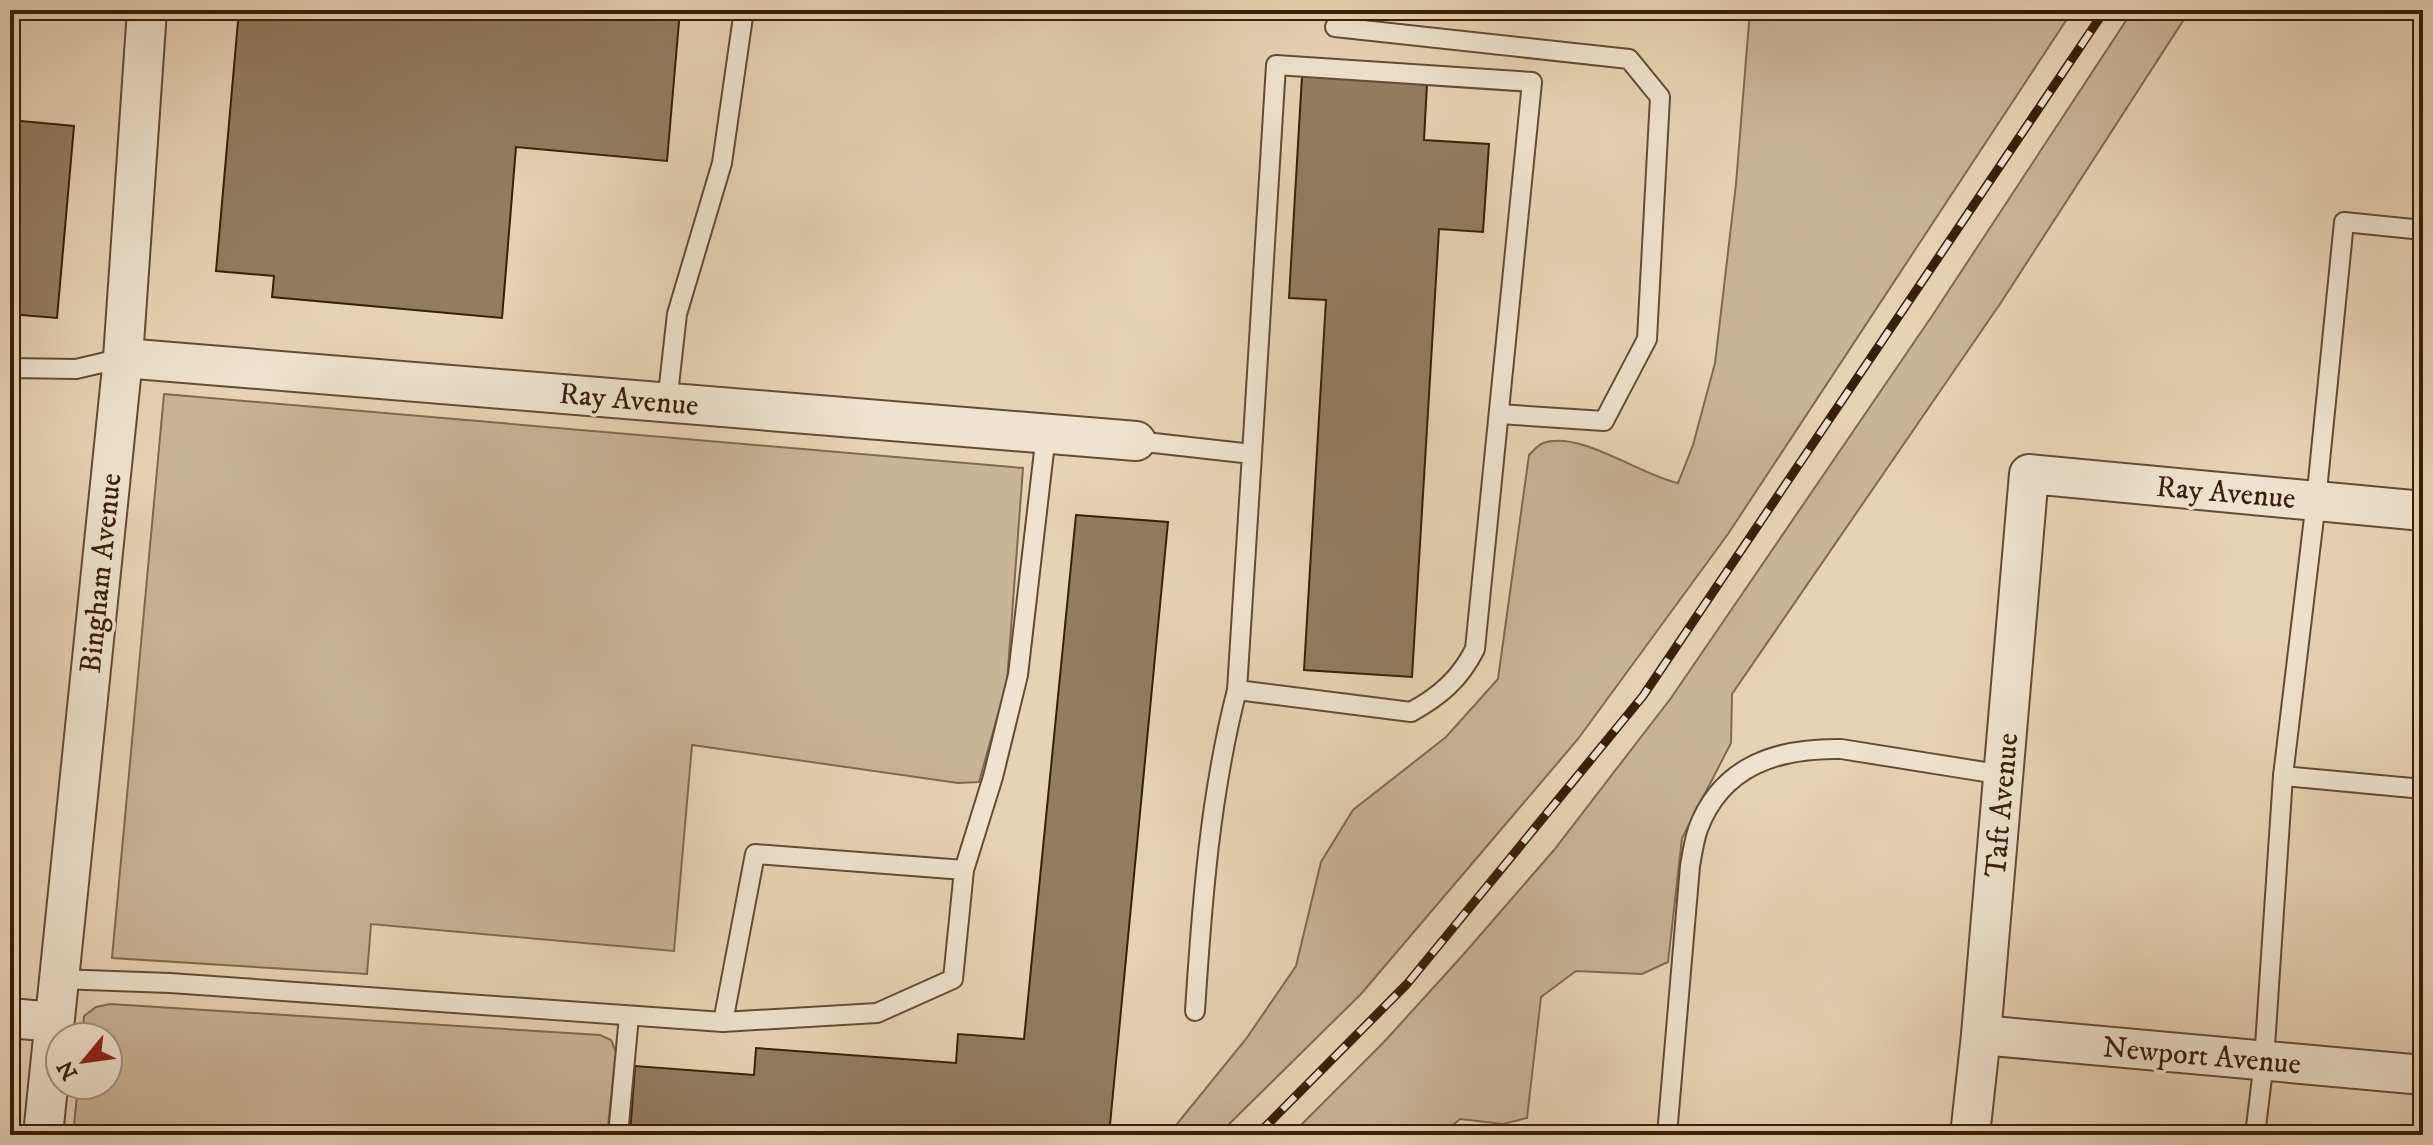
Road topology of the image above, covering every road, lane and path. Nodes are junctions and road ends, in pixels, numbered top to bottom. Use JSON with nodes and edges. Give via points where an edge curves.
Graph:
{"nodes":[{"id":1,"x":147,"y":10,"type":"edge"},
{"id":2,"x":744,"y":10,"type":"edge"},
{"id":3,"x":1335,"y":27,"type":"dead end"},
{"id":4,"x":2423,"y":230,"type":"edge"},
{"id":5,"x":123,"y":358,"type":"junction"},
{"id":6,"x":10,"y":368,"type":"edge"},
{"id":7,"x":667,"y":403,"type":"junction"},
{"id":8,"x":1499,"y":414,"type":"junction"},
{"id":9,"x":1046,"y":434,"type":"junction"},
{"id":10,"x":1136,"y":441,"type":"joint"},
{"id":11,"x":1252,"y":454,"type":"junction"},
{"id":12,"x":2029,"y":474,"type":"joint"},
{"id":13,"x":2316,"y":501,"type":"junction"},
{"id":14,"x":2423,"y":511,"type":"edge"},
{"id":15,"x":1237,"y":690,"type":"junction"},
{"id":16,"x":2004,"y":775,"type":"junction"},
{"id":17,"x":2283,"y":776,"type":"junction"},
{"id":18,"x":2423,"y":789,"type":"edge"},
{"id":19,"x":964,"y":870,"type":"junction"},
{"id":20,"x":58,"y":979,"type":"junction"},
{"id":21,"x":1195,"y":1011,"type":"dead end"},
{"id":22,"x":629,"y":1016,"type":"junction"},
{"id":23,"x":10,"y":1018,"type":"edge"},
{"id":24,"x":44,"y":1021,"type":"edge"},
{"id":25,"x":54,"y":1021,"type":"edge"},
{"id":26,"x":723,"y":1022,"type":"junction"},
{"id":27,"x":1981,"y":1035,"type":"junction"},
{"id":28,"x":2264,"y":1061,"type":"junction"},
{"id":29,"x":2423,"y":1075,"type":"edge"},
{"id":30,"x":46,"y":1101,"type":"edge"},
{"id":31,"x":43,"y":1135,"type":"edge"},
{"id":32,"x":618,"y":1135,"type":"edge"},
{"id":33,"x":1667,"y":1135,"type":"edge"},
{"id":34,"x":1970,"y":1135,"type":"edge"},
{"id":35,"x":2255,"y":1135,"type":"edge"}],
"edges":[{"from":1,"to":5,"type":"street","name":"Bingham Avenue"},
{"from":2,"to":7,"type":"lane","via":[[722,163],[677,314]]},
{"from":3,"to":8,"type":"lane","via":[[1629,59],[1660,97],[1647,339],[1604,421]]},
{"from":4,"to":13,"type":"lane","via":[[2344,222]]},
{"from":5,"to":6,"type":"lane","via":[[76,369]]},
{"from":5,"to":7,"type":"street","name":"Ray Avenue"},
{"from":5,"to":20,"type":"street","name":"Bingham Avenue"},
{"from":7,"to":9,"type":"street","name":"Ray Avenue"},
{"from":8,"to":11,"type":"lane","via":[[1532,82],[1276,65]]},
{"from":8,"to":15,"type":"lane","via":[[1475,649],[1453,684],[1411,712]]},
{"from":9,"to":10,"type":"street","name":"Ray Avenue"},
{"from":9,"to":19,"type":"lane","via":[[1018,675]]},
{"from":10,"to":11,"type":"lane"},
{"from":11,"to":15,"type":"lane"},
{"from":12,"to":13,"type":"street","name":"Ray Avenue"},
{"from":12,"to":16,"type":"street","name":"Taft Avenue"},
{"from":13,"to":14,"type":"street","name":"Ray Avenue"},
{"from":13,"to":17,"type":"lane"},
{"from":15,"to":21,"type":"lane","via":[[1214,794]]},
{"from":16,"to":27,"type":"street","name":"Taft Avenue"},
{"from":16,"to":33,"type":"lane","via":[[1815,749],[1750,765],[1725,785],[1698,830],[1690,866]]},
{"from":17,"to":18,"type":"lane"},
{"from":17,"to":28,"type":"lane"},
{"from":19,"to":26,"type":"lane","via":[[953,979],[877,1013]]},
{"from":19,"to":26,"type":"lane","via":[[755,854]]},
{"from":20,"to":22,"type":"lane"},
{"from":20,"to":25,"type":"street","name":"Bingham Avenue"},
{"from":22,"to":26,"type":"lane"},
{"from":22,"to":32,"type":"lane"},
{"from":23,"to":24,"type":"street"},
{"from":27,"to":28,"type":"street","name":"Newport Avenue"},
{"from":27,"to":34,"type":"street","name":"Taft Avenue"},
{"from":28,"to":29,"type":"street","name":"Newport Avenue"},
{"from":28,"to":35,"type":"lane"},
{"from":30,"to":31,"type":"street","name":"Bingham Avenue"}]}
